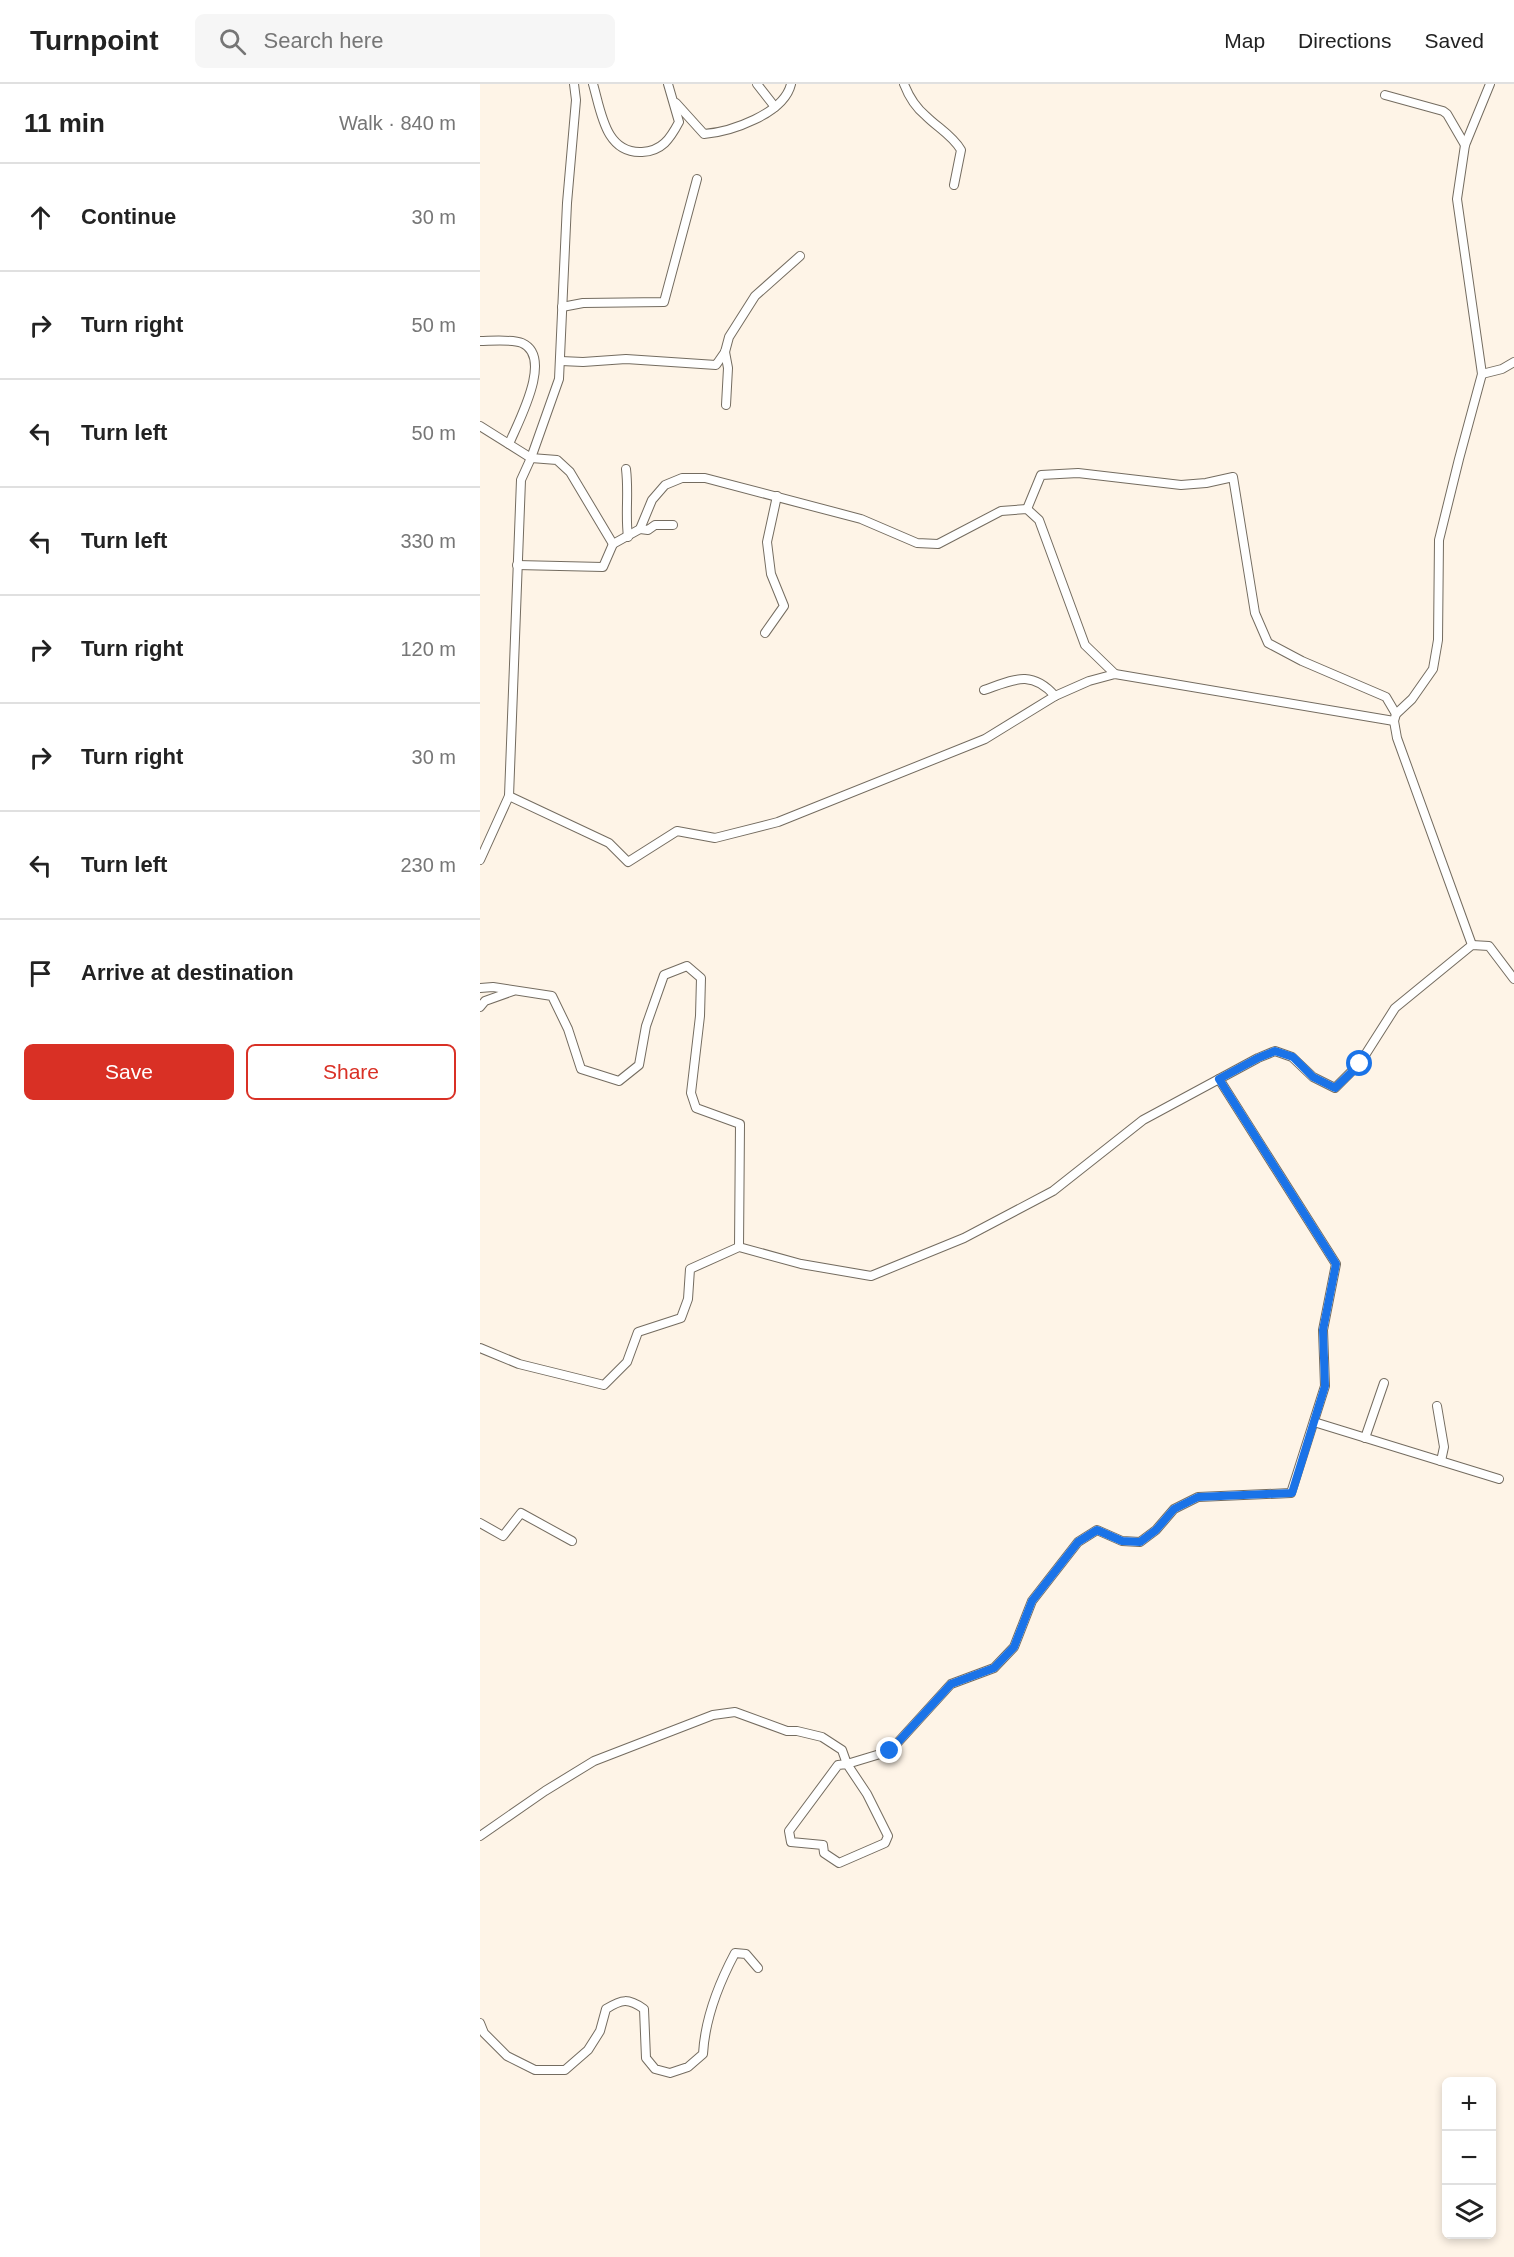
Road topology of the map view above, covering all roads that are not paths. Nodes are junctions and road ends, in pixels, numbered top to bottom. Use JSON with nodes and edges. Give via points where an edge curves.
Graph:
{"nodes":[{"id":1,"x":574,"y":84,"type":"edge"},
{"id":2,"x":594,"y":84,"type":"edge"},
{"id":3,"x":668,"y":84,"type":"edge"},
{"id":4,"x":757,"y":84,"type":"edge"},
{"id":5,"x":791,"y":84,"type":"edge"},
{"id":6,"x":903,"y":84,"type":"edge"},
{"id":7,"x":1490,"y":84,"type":"edge"},
{"id":8,"x":1385,"y":95,"type":"dead end"},
{"id":9,"x":673,"y":100,"type":"junction"},
{"id":10,"x":775,"y":107,"type":"junction"},
{"id":11,"x":1465,"y":145,"type":"junction"},
{"id":12,"x":697,"y":179,"type":"dead end"},
{"id":13,"x":954,"y":185,"type":"dead end"},
{"id":14,"x":801,"y":256,"type":"dead end"},
{"id":15,"x":562,"y":307,"type":"junction"},
{"id":16,"x":480,"y":341,"type":"edge"},
{"id":17,"x":725,"y":352,"type":"junction"},
{"id":18,"x":561,"y":361,"type":"junction"},
{"id":19,"x":1514,"y":362,"type":"edge"},
{"id":20,"x":1482,"y":374,"type":"junction"},
{"id":21,"x":726,"y":405,"type":"dead end"},
{"id":22,"x":480,"y":426,"type":"edge"},
{"id":23,"x":509,"y":444,"type":"junction"},
{"id":24,"x":531,"y":458,"type":"junction"},
{"id":25,"x":626,"y":469,"type":"dead end"},
{"id":26,"x":777,"y":496,"type":"junction"},
{"id":27,"x":1028,"y":509,"type":"junction"},
{"id":28,"x":673,"y":525,"type":"dead end"},
{"id":29,"x":640,"y":529,"type":"junction"},
{"id":30,"x":628,"y":537,"type":"junction"},
{"id":31,"x":613,"y":544,"type":"junction"},
{"id":32,"x":518,"y":565,"type":"junction"},
{"id":33,"x":765,"y":633,"type":"dead end"},
{"id":34,"x":1115,"y":674,"type":"junction"},
{"id":35,"x":984,"y":690,"type":"dead end"},
{"id":36,"x":1054,"y":696,"type":"junction"},
{"id":37,"x":1395,"y":718,"type":"junction"},
{"id":38,"x":509,"y":796,"type":"junction"},
{"id":39,"x":480,"y":860,"type":"edge"},
{"id":40,"x":1472,"y":945,"type":"junction"},
{"id":41,"x":1514,"y":979,"type":"edge"},
{"id":42,"x":480,"y":988,"type":"edge"},
{"id":43,"x":514,"y":990,"type":"junction"},
{"id":44,"x":480,"y":1007,"type":"edge"},
{"id":45,"x":1219,"y":1079,"type":"junction"},
{"id":46,"x":739,"y":1247,"type":"junction"},
{"id":47,"x":480,"y":1348,"type":"edge"},
{"id":48,"x":1384,"y":1383,"type":"dead end"},
{"id":49,"x":1437,"y":1406,"type":"dead end"},
{"id":50,"x":1314,"y":1422,"type":"junction"},
{"id":51,"x":1365,"y":1438,"type":"junction"},
{"id":52,"x":1441,"y":1461,"type":"junction"},
{"id":53,"x":1498,"y":1479,"type":"dead end"},
{"id":54,"x":480,"y":1523,"type":"edge"},
{"id":55,"x":572,"y":1541,"type":"dead end"},
{"id":56,"x":847,"y":1764,"type":"junction"},
{"id":57,"x":480,"y":1836,"type":"edge"},
{"id":58,"x":758,"y":1968,"type":"dead end"},
{"id":59,"x":480,"y":2024,"type":"edge"}],
"edges":[{"from":1,"to":15,"type":"street"},
{"from":2,"to":9,"type":"street","via":[[606,128],[617,145],[631,152],[653,151],[669,141],[679,122]]},
{"from":3,"to":9,"type":"street"},
{"from":4,"to":10,"type":"street"},
{"from":5,"to":10,"type":"street"},
{"from":6,"to":13,"type":"street","via":[[912,103],[955,139],[961,150]]},
{"from":7,"to":11,"type":"street"},
{"from":8,"to":11,"type":"street","via":[[1443,111]]},
{"from":9,"to":10,"type":"street","via":[[704,134],[750,122]]},
{"from":11,"to":20,"type":"street","via":[[1457,199]]},
{"from":12,"to":15,"type":"street","via":[[664,302]]},
{"from":14,"to":17,"type":"street","via":[[755,296],[729,337]]},
{"from":15,"to":18,"type":"street"},
{"from":16,"to":23,"type":"street","via":[[521,343],[532,352],[537,367]]},
{"from":17,"to":18,"type":"street","via":[[716,365],[626,359]]},
{"from":17,"to":21,"type":"street"},
{"from":18,"to":24,"type":"street","via":[[559,380]]},
{"from":19,"to":20,"type":"street"},
{"from":20,"to":37,"type":"street","via":[[1439,540],[1438,640],[1433,669]]},
{"from":22,"to":23,"type":"street"},
{"from":23,"to":24,"type":"street"},
{"from":24,"to":31,"type":"street","via":[[557,460],[570,472]]},
{"from":24,"to":32,"type":"street","via":[[520,480]]},
{"from":25,"to":30,"type":"street"},
{"from":26,"to":27,"type":"street","via":[[861,519],[917,543],[938,544],[1001,511]]},
{"from":26,"to":29,"type":"street","via":[[705,478],[682,478],[665,485],[652,500]]},
{"from":26,"to":33,"type":"street","via":[[767,542],[771,574],[784,606]]},
{"from":27,"to":34,"type":"street","via":[[1039,520],[1085,645]]},
{"from":27,"to":37,"type":"street","via":[[1041,475],[1078,473],[1181,485],[1233,477],[1255,613],[1268,643],[1386,697]]},
{"from":28,"to":29,"type":"street"},
{"from":29,"to":30,"type":"street"},
{"from":30,"to":31,"type":"street"},
{"from":31,"to":32,"type":"street","via":[[603,567]]},
{"from":32,"to":38,"type":"street"},
{"from":34,"to":36,"type":"street"},
{"from":34,"to":37,"type":"street"},
{"from":35,"to":36,"type":"street","via":[[1021,678],[1045,685]]},
{"from":36,"to":38,"type":"street","via":[[985,738],[778,822],[715,838],[677,831],[628,862],[609,843]]},
{"from":37,"to":40,"type":"street","via":[[1397,738]]},
{"from":38,"to":39,"type":"street"},
{"from":40,"to":41,"type":"street","via":[[1489,946]]},
{"from":40,"to":45,"type":"street","via":[[1395,1008],[1360,1064],[1335,1088],[1313,1077],[1293,1057],[1275,1051]]},
{"from":42,"to":43,"type":"street"},
{"from":43,"to":44,"type":"street","via":[[485,1001]]},
{"from":43,"to":46,"type":"street","via":[[552,996],[581,1069],[619,1081],[639,1065],[646,1026],[664,975],[687,966],[701,978],[691,1093],[696,1108],[740,1124]]},
{"from":45,"to":46,"type":"street","via":[[1143,1120],[1053,1191],[964,1238],[871,1276],[801,1264]]},
{"from":45,"to":50,"type":"street","via":[[1336,1264],[1323,1330],[1325,1386]]},
{"from":46,"to":47,"type":"street","via":[[690,1269],[688,1299],[681,1318],[638,1332],[627,1362],[604,1385],[519,1364]]},
{"from":48,"to":51,"type":"street"},
{"from":49,"to":52,"type":"street","via":[[1444,1447]]},
{"from":50,"to":51,"type":"street"},
{"from":50,"to":56,"type":"street","via":[[1292,1493],[1198,1497],[1174,1509],[1140,1542],[1122,1541],[1097,1530],[1078,1542],[1032,1601],[1014,1647],[994,1668],[951,1684],[890,1751]]},
{"from":51,"to":52,"type":"street"},
{"from":52,"to":53,"type":"street"},
{"from":54,"to":55,"type":"street","via":[[503,1536],[521,1513]]},
{"from":56,"to":56,"type":"street","via":[[888,1836],[885,1843],[839,1863],[824,1853],[823,1845],[791,1842],[789,1831],[838,1765]]},
{"from":56,"to":57,"type":"street","via":[[842,1750],[822,1737],[787,1731],[735,1712],[712,1715],[594,1761]]},
{"from":58,"to":59,"type":"street","via":[[746,1954],[735,1953],[711,2008],[703,2054],[688,2067],[670,2073],[655,2069],[646,2058],[644,2009],[634,2002],[620,2001],[606,2009],[600,2031],[588,2050],[565,2070],[535,2070],[507,2056]]}]}
